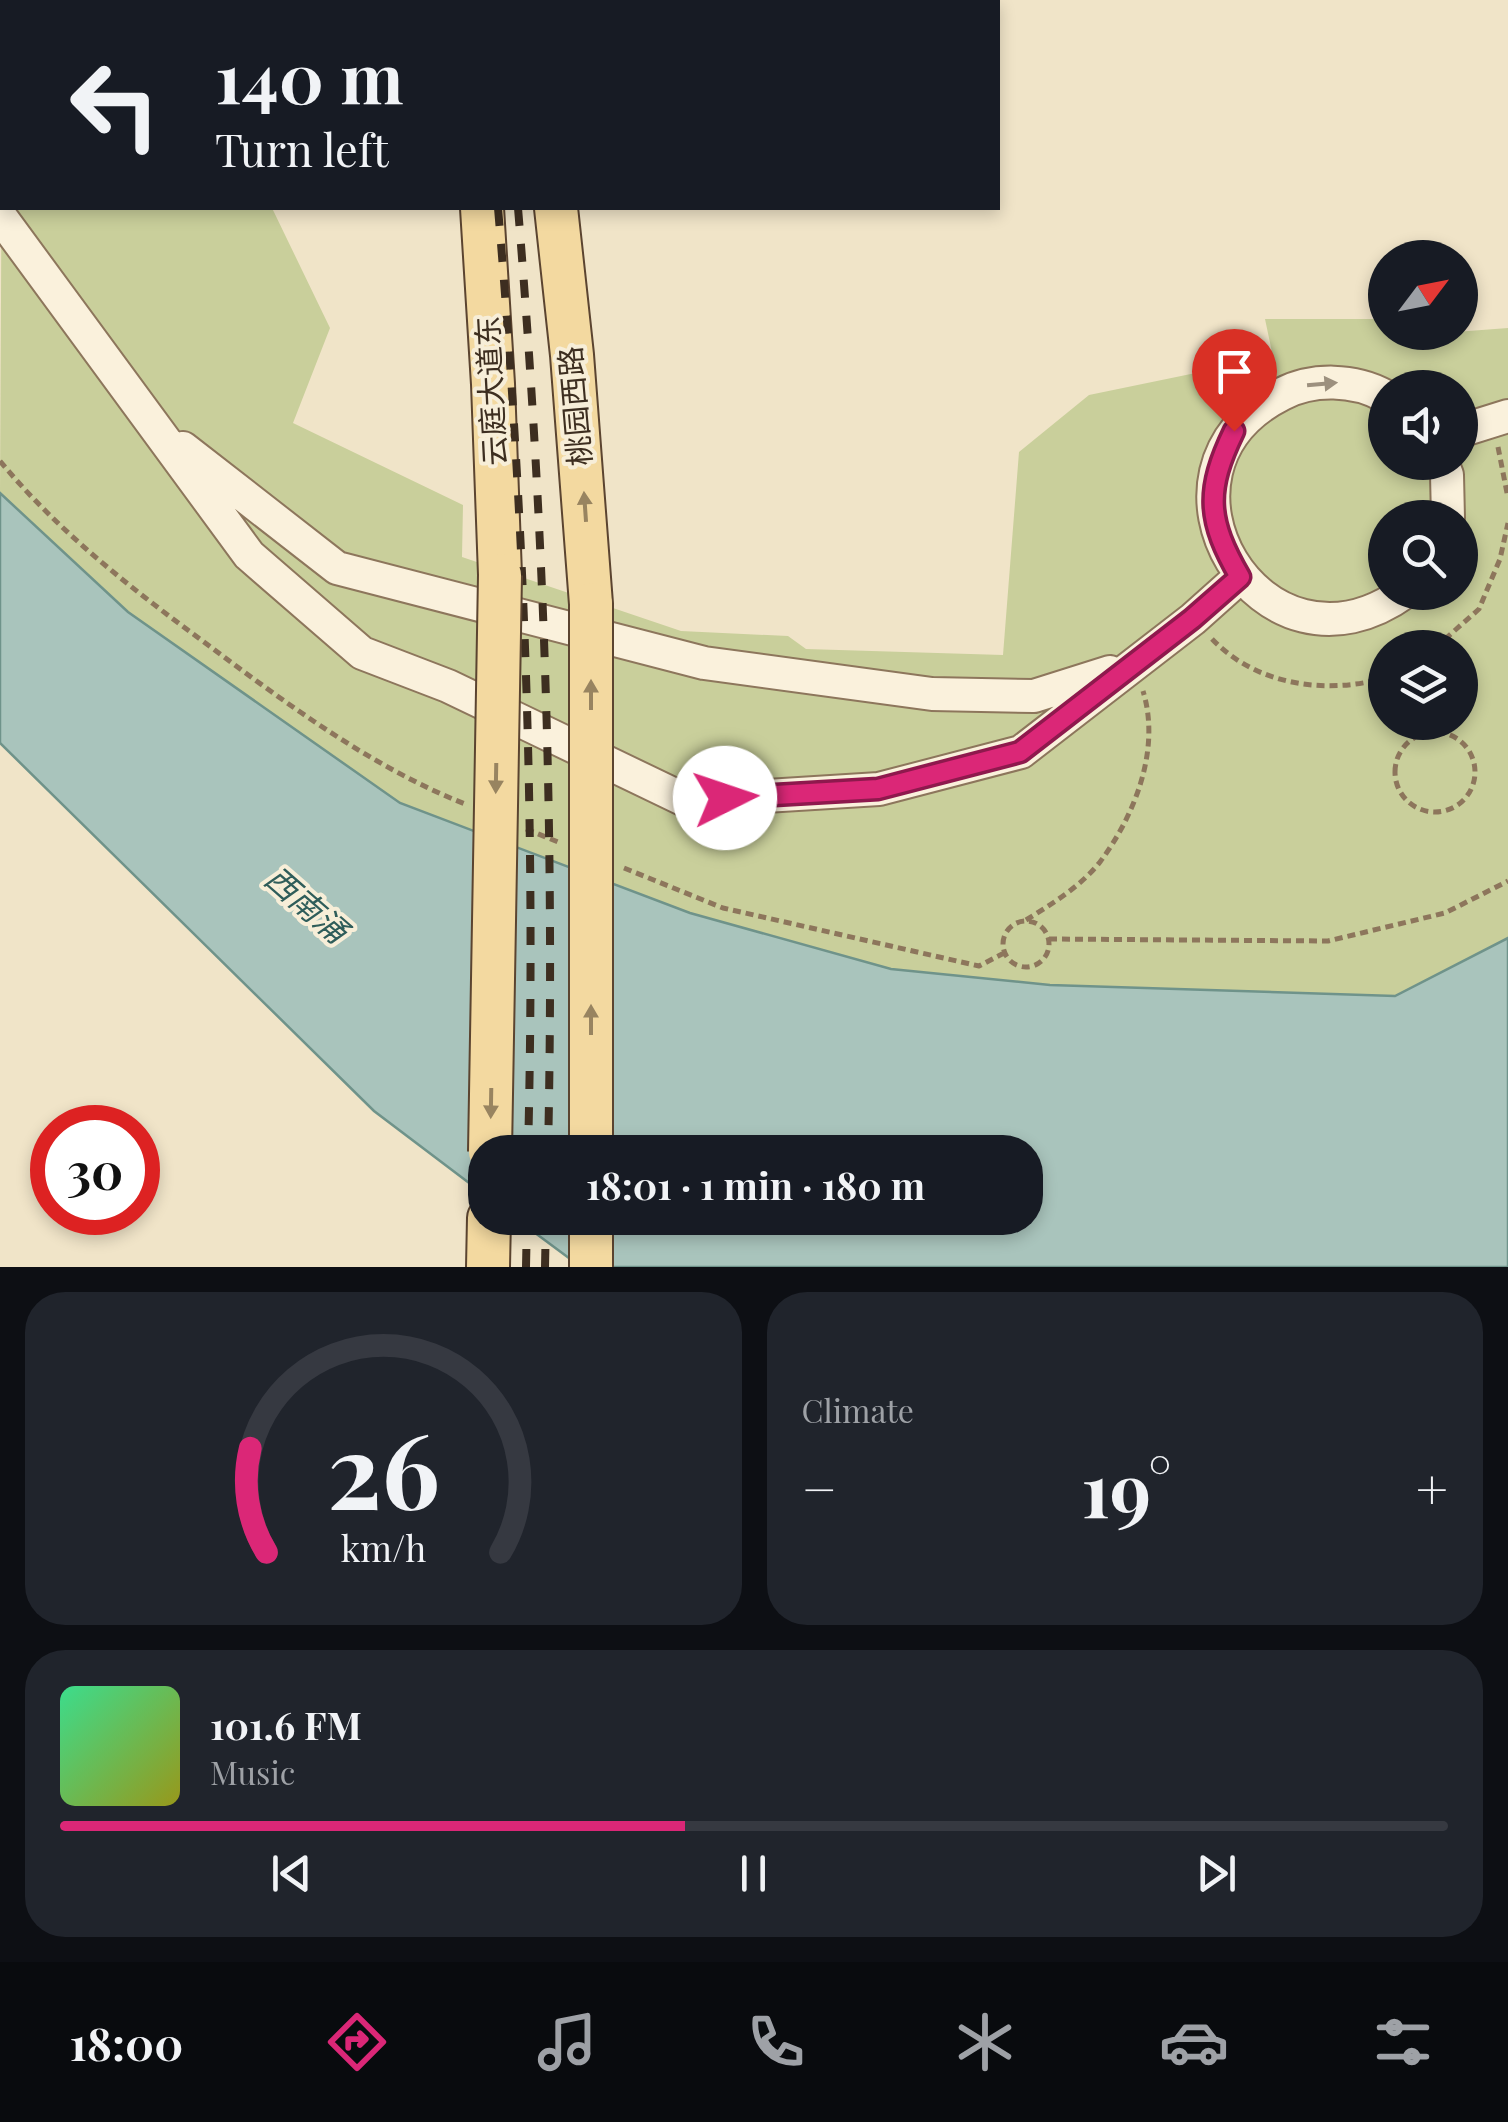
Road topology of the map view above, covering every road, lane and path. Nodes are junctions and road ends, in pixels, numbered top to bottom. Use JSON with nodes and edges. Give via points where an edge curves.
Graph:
{"nodes":[{"id":1,"x":482,"y":210,"type":"edge"},
{"id":2,"x":556,"y":210,"type":"edge"},
{"id":3,"x":0,"y":216,"type":"edge"},
{"id":4,"x":1368,"y":388,"type":"edge"},
{"id":5,"x":152,"y":423,"type":"junction"},
{"id":6,"x":1486,"y":424,"type":"edge"},
{"id":7,"x":1508,"y":498,"type":"edge"},
{"id":8,"x":1508,"y":523,"type":"edge"},
{"id":9,"x":1240,"y":577,"type":"junction"},
{"id":10,"x":1377,"y":610,"type":"edge"},
{"id":11,"x":1192,"y":619,"type":"junction"},
{"id":12,"x":1455,"y":630,"type":"edge"},
{"id":13,"x":1134,"y":664,"type":"junction"},
{"id":14,"x":1368,"y":681,"type":"edge"},
{"id":15,"x":1419,"y":735,"type":"joint"},
{"id":16,"x":1508,"y":881,"type":"edge"},
{"id":17,"x":1026,"y":920,"type":"junction"},
{"id":18,"x":1049,"y":939,"type":"junction"},
{"id":19,"x":490,"y":1135,"type":"edge"},
{"id":20,"x":591,"y":1135,"type":"edge"},
{"id":21,"x":489,"y":1235,"type":"edge"},
{"id":22,"x":591,"y":1235,"type":"edge"},
{"id":23,"x":488,"y":1267,"type":"edge"},
{"id":24,"x":591,"y":1267,"type":"edge"}],
"edges":[{"from":1,"to":19,"type":"main road","name":"云庭大道东","one_way":true,"bridge":true,"via":[[500,576]]},
{"from":20,"to":2,"type":"main road","name":"桃园西路","one_way":true,"bridge":true,"via":[[591,604]]},
{"from":3,"to":5,"type":"street"},
{"from":9,"to":4,"type":"street","one_way":true,"via":[[1220,543],[1212,505],[1217,466],[1234,431],[1262,404],[1296,386],[1335,382]]},
{"from":5,"to":13,"type":"street","via":[[338,568],[704,663],[932,694],[1034,696]]},
{"from":5,"to":13,"type":"street","via":[[249,556],[362,653],[448,686],[687,801],[878,789],[1020,752]]},
{"from":6,"to":7,"type":"path","via":[[1501,455]]},
{"from":8,"to":12,"type":"path","via":[[1478,609]]},
{"from":9,"to":10,"type":"street","via":[[1270,602],[1306,617],[1346,619]]},
{"from":9,"to":11,"type":"street"},
{"from":11,"to":13,"type":"street"},
{"from":11,"to":14,"type":"path","via":[[1262,676],[1331,687]]},
{"from":13,"to":17,"type":"path","via":[[1147,705],[1146,764],[1132,810],[1099,864]]},
{"from":15,"to":15,"type":"path","via":[[1458,739],[1473,761],[1472,787],[1454,807],[1429,812],[1398,789],[1395,764]]},
{"from":16,"to":18,"type":"path","via":[[1446,913],[1328,941]]},
{"from":17,"to":18,"type":"path"},
{"from":17,"to":18,"type":"path","via":[[1006,931],[1002,946],[1008,960],[1036,965],[1048,954]]},
{"from":21,"to":23,"type":"main road"},
{"from":22,"to":24,"type":"main road"}]}
